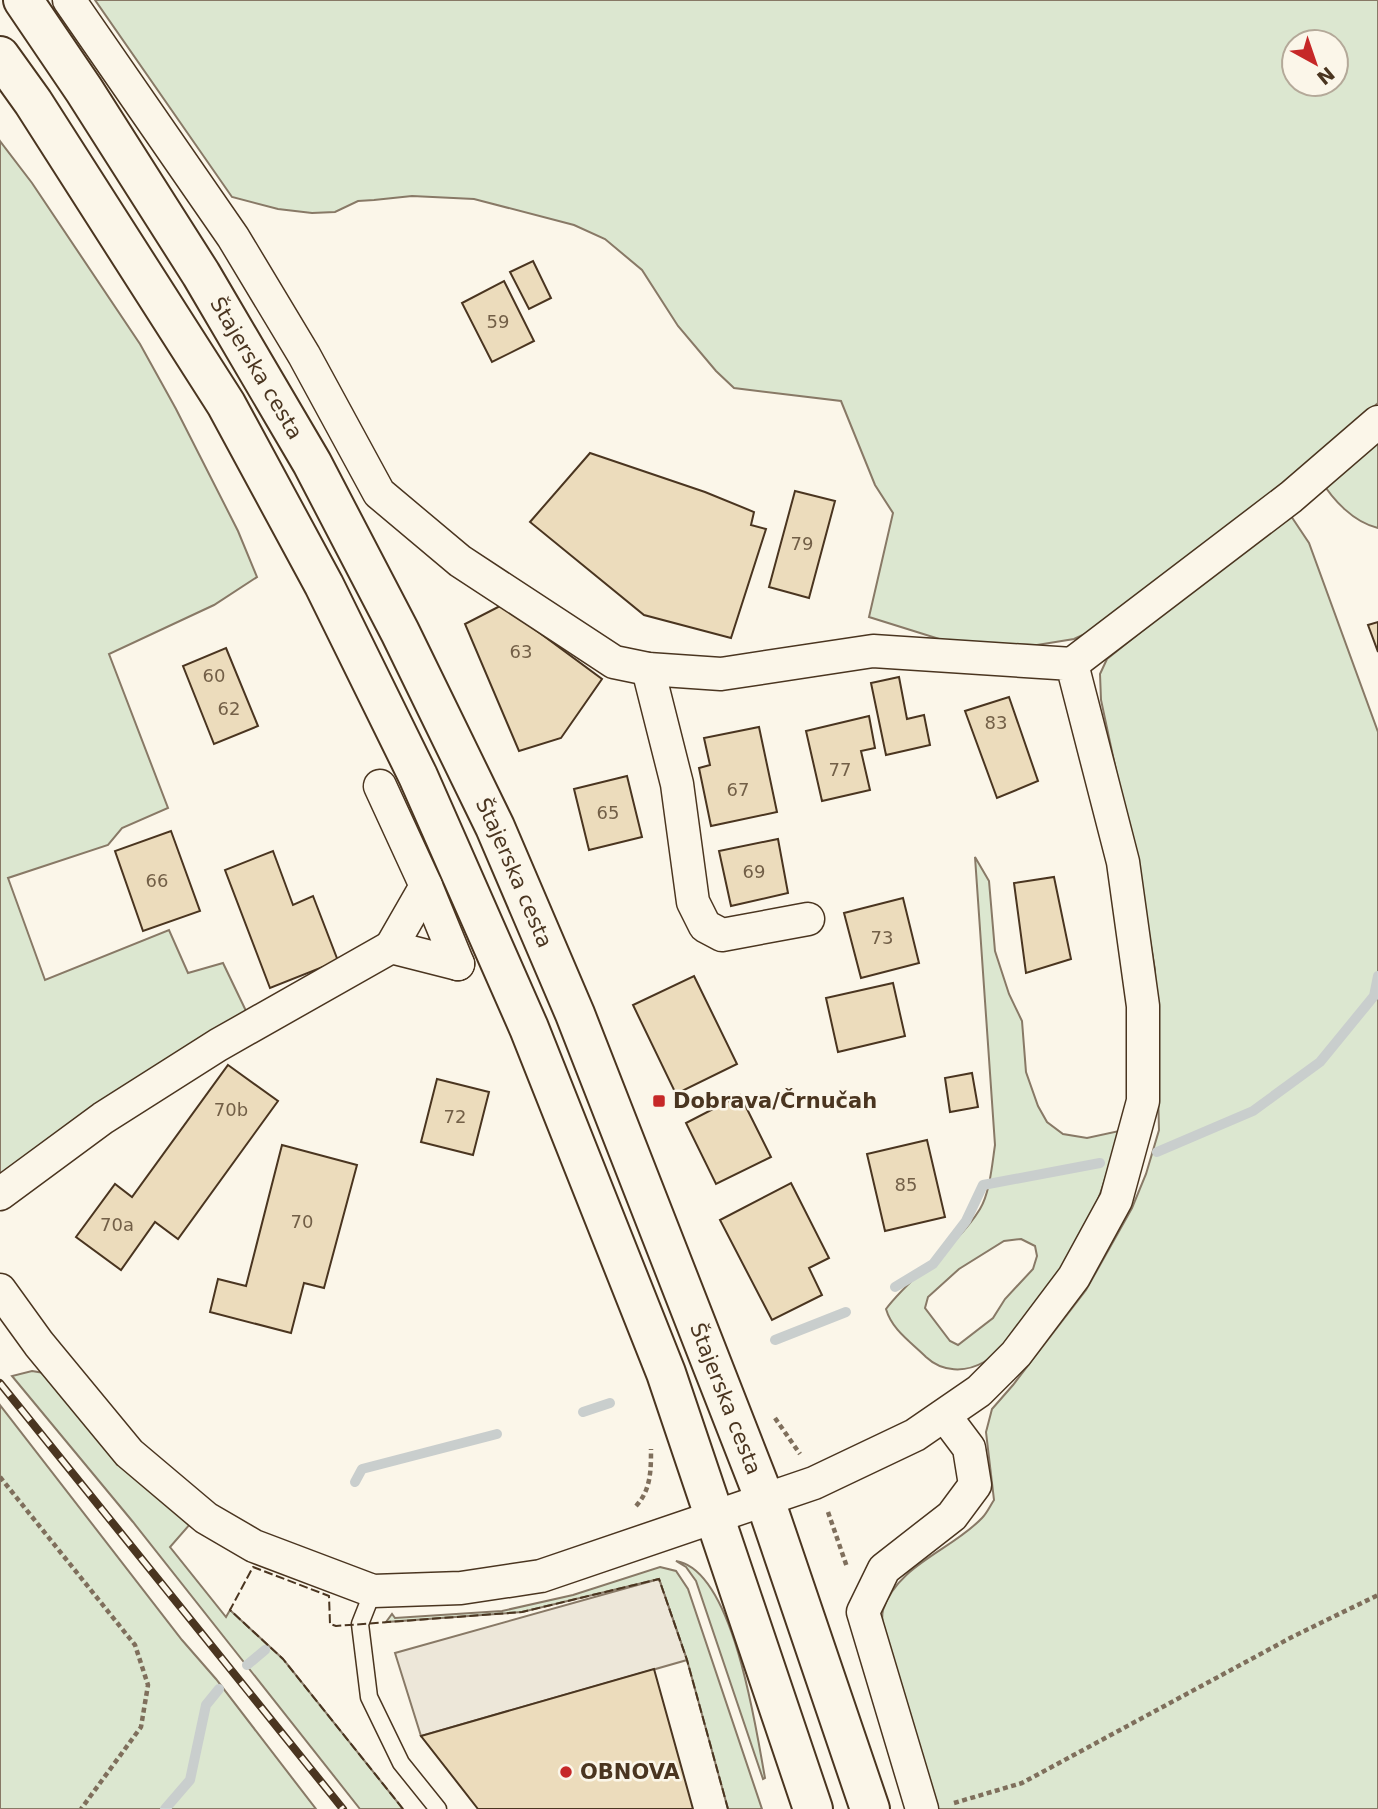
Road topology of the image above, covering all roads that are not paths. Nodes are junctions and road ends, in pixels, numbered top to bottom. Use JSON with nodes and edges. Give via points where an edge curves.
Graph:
{"nodes":[{"id":1,"x":23,"y":0,"type":"edge"},
{"id":2,"x":69,"y":0,"type":"edge"},
{"id":3,"x":0,"y":56,"type":"edge"},
{"id":4,"x":1378,"y":422,"type":"edge"},
{"id":5,"x":1072,"y":664,"type":"junction"},
{"id":6,"x":648,"y":669,"type":"junction"},
{"id":7,"x":380,"y":786,"type":"dead end"},
{"id":8,"x":426,"y":886,"type":"junction"},
{"id":9,"x":808,"y":919,"type":"dead end"},
{"id":10,"x":391,"y":947,"type":"junction"},
{"id":11,"x":0,"y":1194,"type":"edge"},
{"id":12,"x":0,"y":1290,"type":"edge"},
{"id":13,"x":944,"y":1416,"type":"junction"},
{"id":14,"x":765,"y":1500,"type":"junction"},
{"id":15,"x":714,"y":1517,"type":"junction"},
{"id":16,"x":373,"y":1591,"type":"junction"},
{"id":17,"x":934,"y":1807,"type":"edge"},
{"id":18,"x":438,"y":1809,"type":"edge"},
{"id":19,"x":813,"y":1809,"type":"edge"},
{"id":20,"x":870,"y":1809,"type":"edge"}],
"edges":[{"from":1,"to":14,"type":"main road","name":"Štajerska cesta","via":[[201,274],[312,463],[400,632],[495,827],[575,1014]]},
{"from":2,"to":6,"type":"street","via":[[233,237],[379,493],[482,576],[614,662]]},
{"from":3,"to":15,"type":"main road","via":[[226,404],[324,585],[418,776],[529,1028],[612,1235],[682,1417]]},
{"from":4,"to":5,"type":"street","via":[[1291,497]]},
{"from":5,"to":6,"type":"street","via":[[873,651],[721,674]]},
{"from":5,"to":13,"type":"street","via":[[1123,862],[1143,1006],[1143,1101],[1116,1200],[1074,1277],[1016,1354],[979,1391]]},
{"from":6,"to":9,"type":"street","via":[[677,784],[693,902],[705,926],[722,935]]},
{"from":7,"to":8,"type":"street"},
{"from":8,"to":10,"type":"street"},
{"from":8,"to":10,"type":"street","via":[[458,964]]},
{"from":10,"to":11,"type":"street","via":[[218,1045],[103,1118]]},
{"from":12,"to":16,"type":"street","via":[[38,1344],[129,1453],[206,1518],[254,1546]]},
{"from":13,"to":14,"type":"street","via":[[875,1455]]},
{"from":13,"to":17,"type":"street","via":[[969,1448],[975,1485],[952,1516],[884,1569],[863,1612]]},
{"from":14,"to":15,"type":"street"},
{"from":14,"to":20,"type":"main road","name":"Štajerska cesta"},
{"from":15,"to":16,"type":"street","via":[[541,1576],[461,1588]]},
{"from":15,"to":19,"type":"main road"},
{"from":16,"to":18,"type":"lane","via":[[360,1624],[369,1697],[401,1762]]}]}
